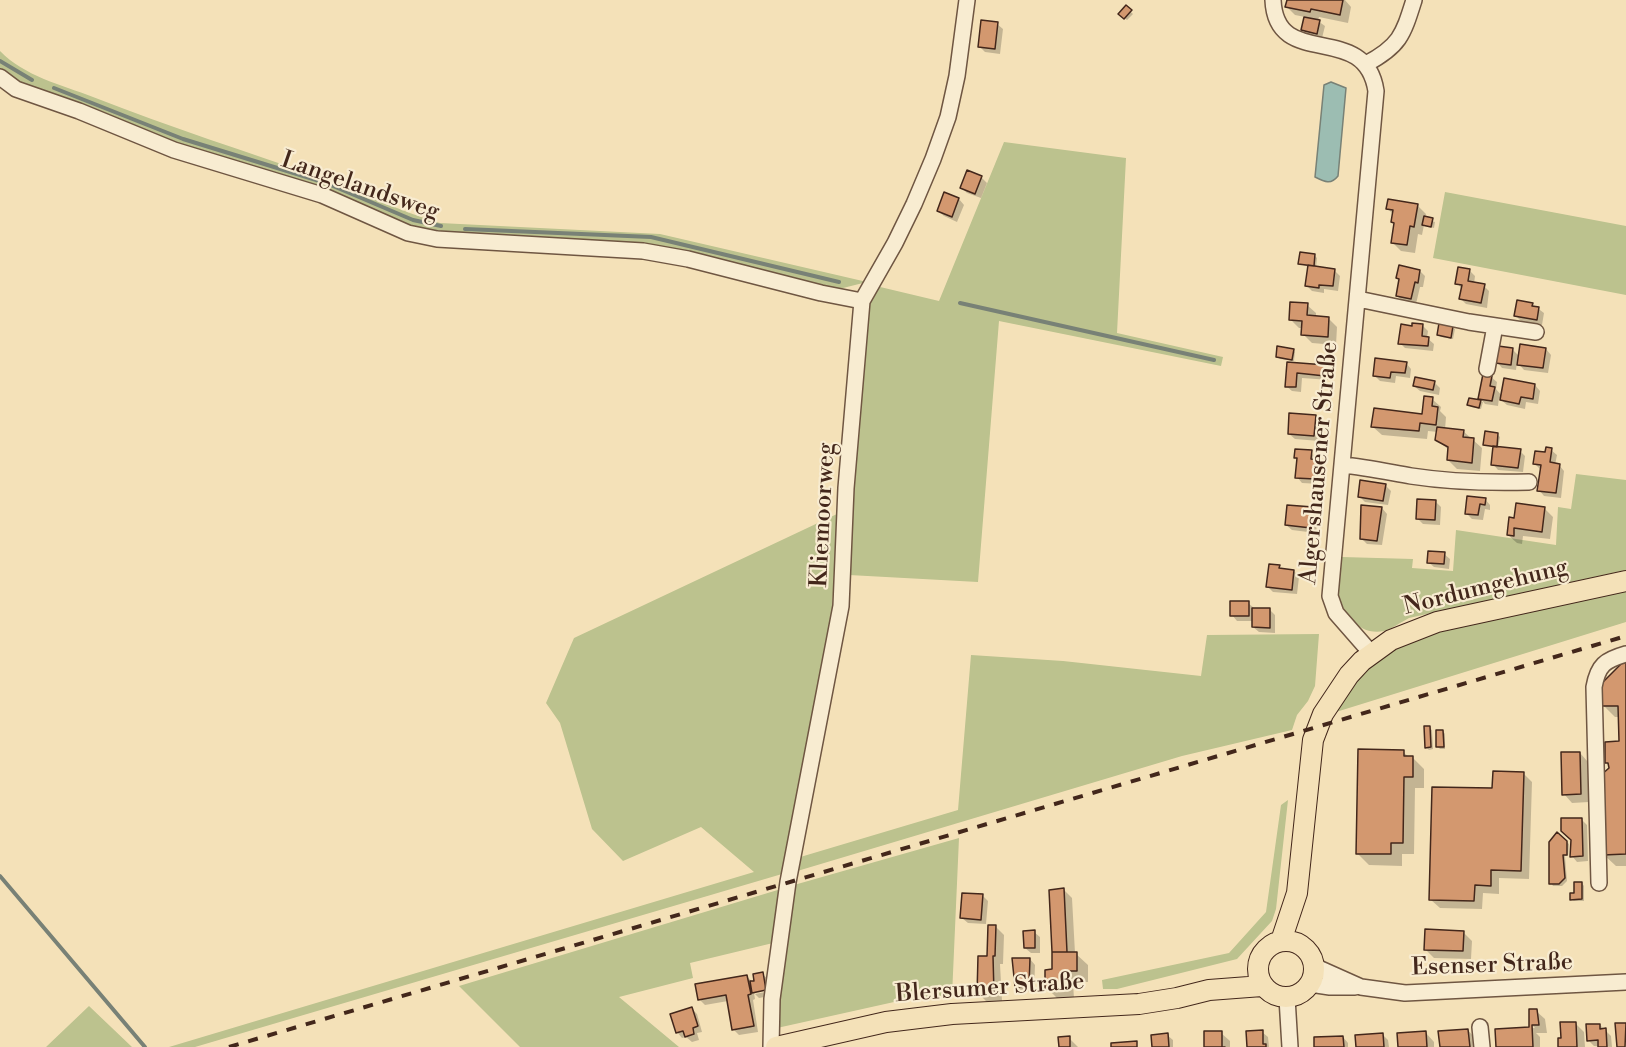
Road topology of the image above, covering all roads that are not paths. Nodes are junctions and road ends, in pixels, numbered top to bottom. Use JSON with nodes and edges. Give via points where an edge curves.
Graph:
{"nodes":[{"id":1,"x":967,"y":0,"type":"edge"},
{"id":2,"x":1273,"y":0,"type":"edge"},
{"id":3,"x":1414,"y":0,"type":"edge"},
{"id":4,"x":1366,"y":64,"type":"junction"},
{"id":5,"x":0,"y":77,"type":"edge"},
{"id":6,"x":1358,"y":299,"type":"junction"},
{"id":7,"x":862,"y":301,"type":"junction"},
{"id":8,"x":1495,"y":326,"type":"junction"},
{"id":9,"x":1536,"y":332,"type":"dead end"},
{"id":10,"x":1487,"y":369,"type":"dead end"},
{"id":11,"x":1342,"y":465,"type":"junction"},
{"id":12,"x":1529,"y":482,"type":"dead end"},
{"id":13,"x":1626,"y":581,"type":"edge"},
{"id":14,"x":1371,"y":652,"type":"junction"},
{"id":15,"x":1626,"y":654,"type":"edge"},
{"id":16,"x":1599,"y":883,"type":"dead end"},
{"id":17,"x":1290,"y":943,"type":"junction"},
{"id":18,"x":1312,"y":975,"type":"junction"},
{"id":19,"x":1260,"y":976,"type":"junction"},
{"id":20,"x":1626,"y":982,"type":"edge"},
{"id":21,"x":1287,"y":998,"type":"junction"},
{"id":22,"x":1480,"y":1027,"type":"dead end"},
{"id":23,"x":771,"y":1047,"type":"edge"},
{"id":24,"x":776,"y":1047,"type":"edge"},
{"id":25,"x":1290,"y":1047,"type":"edge"},
{"id":26,"x":1482,"y":1047,"type":"edge"}],
"edges":[{"from":1,"to":7,"type":"street","name":"Kliemoorweg","via":[[948,117],[914,204]]},
{"from":2,"to":4,"type":"street","via":[[1281,28],[1297,39],[1348,51]]},
{"from":3,"to":4,"type":"street","via":[[1400,38],[1384,55]]},
{"from":4,"to":6,"type":"street","name":"Algershausener Straße","via":[[1374,80],[1376,105]]},
{"from":5,"to":7,"type":"street","name":"Langelandsweg","via":[[16,88],[174,150],[322,195],[408,233],[437,239],[643,251]]},
{"from":6,"to":8,"type":"street"},
{"from":6,"to":11,"type":"street","name":"Algershausener Straße"},
{"from":7,"to":23,"type":"street","name":"Kliemoorweg","via":[[846,488],[841,606],[788,882],[772,999]]},
{"from":8,"to":9,"type":"street"},
{"from":8,"to":10,"type":"street"},
{"from":11,"to":12,"type":"street","via":[[1467,482]]},
{"from":11,"to":14,"type":"street","name":"Algershausener Straße","via":[[1330,596],[1336,613]]},
{"from":13,"to":14,"type":"main road","name":"Nordumgehung","via":[[1437,621],[1398,636]]},
{"from":14,"to":17,"type":"main road","name":"Nordumgehung","via":[[1335,694],[1313,740],[1297,893],[1300,921]]},
{"from":15,"to":16,"type":"street","via":[[1604,663],[1594,687]]},
{"from":17,"to":18,"type":"main road","via":[[1307,950]]},
{"from":17,"to":19,"type":"main road","via":[[1272,944],[1265,950],[1260,958]]},
{"from":18,"to":20,"type":"street","name":"Esenser Straße","via":[[1405,993]]},
{"from":18,"to":21,"type":"main road","via":[[1304,991]]},
{"from":19,"to":21,"type":"main road","via":[[1269,993]]},
{"from":19,"to":24,"type":"main road","name":"Blersumer Straße","via":[[1139,1004],[952,1014],[886,1022]]},
{"from":21,"to":25,"type":"street"},
{"from":22,"to":26,"type":"street"}]}
